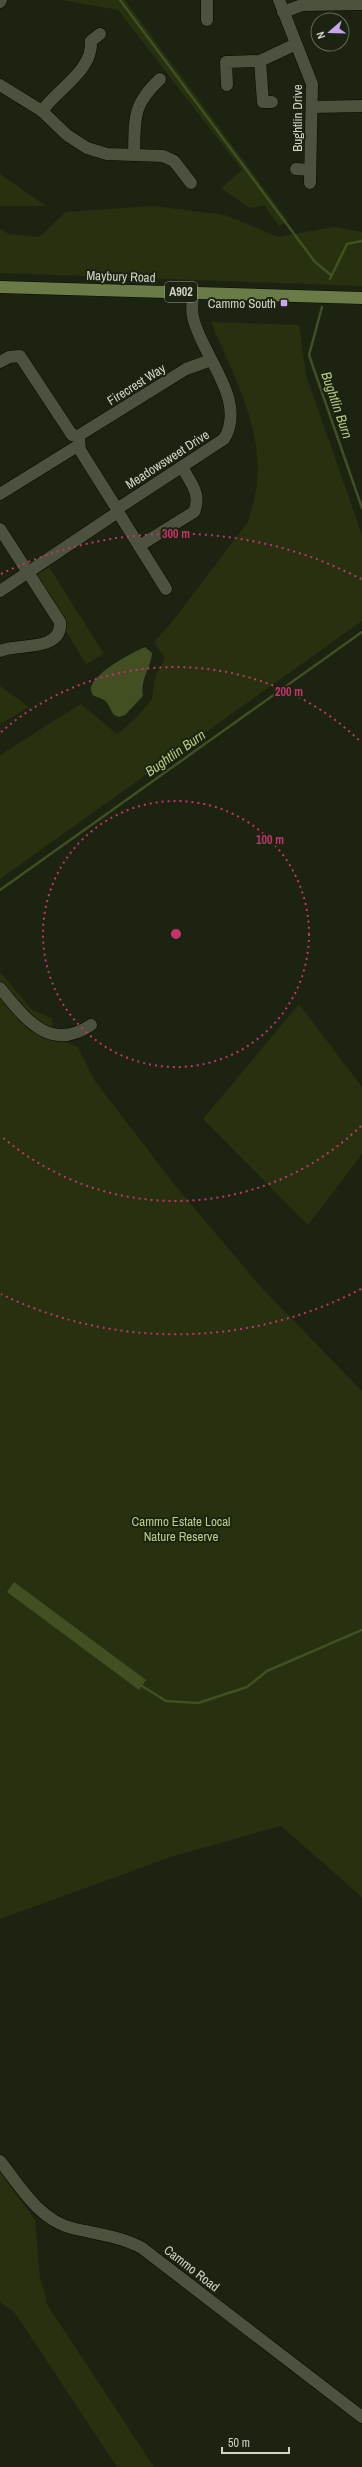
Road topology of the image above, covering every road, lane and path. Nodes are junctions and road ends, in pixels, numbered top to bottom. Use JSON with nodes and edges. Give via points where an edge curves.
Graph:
{"nodes":[{"id":1,"x":207,"y":0,"type":"edge"},
{"id":2,"x":279,"y":0,"type":"edge"},
{"id":3,"x":335,"y":2,"type":"edge"},
{"id":4,"x":362,"y":4,"type":"edge"},
{"id":5,"x":283,"y":12,"type":"junction"},
{"id":6,"x":206,"y":20,"type":"dead end"},
{"id":7,"x":100,"y":34,"type":"dead end"},
{"id":8,"x":296,"y":44,"type":"junction"},
{"id":9,"x":260,"y":61,"type":"junction"},
{"id":10,"x":160,"y":79,"type":"dead end"},
{"id":11,"x":0,"y":85,"type":"edge"},
{"id":12,"x":227,"y":85,"type":"dead end"},
{"id":13,"x":272,"y":102,"type":"dead end"},
{"id":14,"x":362,"y":106,"type":"edge"},
{"id":15,"x":313,"y":107,"type":"junction"},
{"id":16,"x":42,"y":111,"type":"junction"},
{"id":17,"x":134,"y":155,"type":"junction"},
{"id":18,"x":296,"y":170,"type":"dead end"},
{"id":19,"x":310,"y":170,"type":"junction"},
{"id":20,"x":192,"y":183,"type":"dead end"},
{"id":21,"x":310,"y":183,"type":"dead end"},
{"id":22,"x":0,"y":286,"type":"edge"},
{"id":23,"x":193,"y":292,"type":"junction"},
{"id":24,"x":362,"y":298,"type":"edge"},
{"id":25,"x":211,"y":360,"type":"junction"},
{"id":26,"x":0,"y":362,"type":"edge"},
{"id":27,"x":79,"y":441,"type":"junction"},
{"id":28,"x":182,"y":467,"type":"junction"},
{"id":29,"x":0,"y":494,"type":"edge"},
{"id":30,"x":118,"y":510,"type":"junction"},
{"id":31,"x":0,"y":529,"type":"edge"},
{"id":32,"x":139,"y":546,"type":"junction"},
{"id":33,"x":28,"y":572,"type":"junction"},
{"id":34,"x":166,"y":589,"type":"dead end"},
{"id":35,"x":0,"y":591,"type":"edge"},
{"id":36,"x":0,"y":651,"type":"edge"},
{"id":37,"x":0,"y":988,"type":"edge"},
{"id":38,"x":91,"y":1025,"type":"dead end"},
{"id":39,"x":0,"y":2161,"type":"edge"},
{"id":40,"x":362,"y":2417,"type":"edge"}],
"edges":[{"from":1,"to":6,"type":"street"},
{"from":2,"to":5,"type":"street","name":"Bughtlin Drive"},
{"from":3,"to":4,"type":"street"},
{"from":3,"to":5,"type":"street","via":[[302,5]]},
{"from":5,"to":8,"type":"street","name":"Bughtlin Drive"},
{"from":7,"to":16,"type":"street","via":[[91,41],[92,48],[86,65]]},
{"from":8,"to":9,"type":"street"},
{"from":8,"to":15,"type":"street","name":"Bughtlin Drive","via":[[312,84]]},
{"from":9,"to":12,"type":"street","via":[[223,62]]},
{"from":9,"to":13,"type":"street","via":[[263,102]]},
{"from":10,"to":17,"type":"street","via":[[145,93],[138,106]]},
{"from":11,"to":16,"type":"street"},
{"from":14,"to":15,"type":"street"},
{"from":15,"to":19,"type":"street","name":"Bughtlin Drive"},
{"from":16,"to":17,"type":"street","via":[[67,135],[87,148],[107,154]]},
{"from":17,"to":20,"type":"street","via":[[163,156],[174,161]]},
{"from":18,"to":19,"type":"street","name":"Bughtlin Drive"},
{"from":19,"to":21,"type":"street","name":"Bughtlin Drive"},
{"from":22,"to":23,"type":"main road","name":"Maybury Road","number":"A902"},
{"from":23,"to":24,"type":"main road","name":"Maybury Road","number":"A902"},
{"from":23,"to":25,"type":"street","name":"Meadowsweet Drive","via":[[192,316]]},
{"from":25,"to":27,"type":"street","name":"Firecrest Way","via":[[186,370]]},
{"from":25,"to":28,"type":"street","name":"Meadowsweet Drive","via":[[230,405],[231,423],[224,439]]},
{"from":26,"to":27,"type":"street","via":[[9,357],[20,356],[72,435]]},
{"from":27,"to":29,"type":"street","name":"Firecrest Way"},
{"from":27,"to":30,"type":"street"},
{"from":28,"to":30,"type":"street","name":"Meadowsweet Drive"},
{"from":28,"to":32,"type":"street","via":[[196,491],[197,505],[194,512]]},
{"from":30,"to":32,"type":"street"},
{"from":30,"to":33,"type":"street","name":"Meadowsweet Drive"},
{"from":31,"to":33,"type":"street"},
{"from":32,"to":34,"type":"street"},
{"from":33,"to":35,"type":"street","name":"Meadowsweet Drive"},
{"from":33,"to":36,"type":"street","via":[[60,622],[61,630],[37,646],[10,647]]},
{"from":37,"to":38,"type":"street","via":[[30,1023],[40,1030],[71,1036]]},
{"from":39,"to":40,"type":"street","name":"Cammo Road","via":[[45,2215],[71,2228],[122,2238],[142,2248]]}]}
